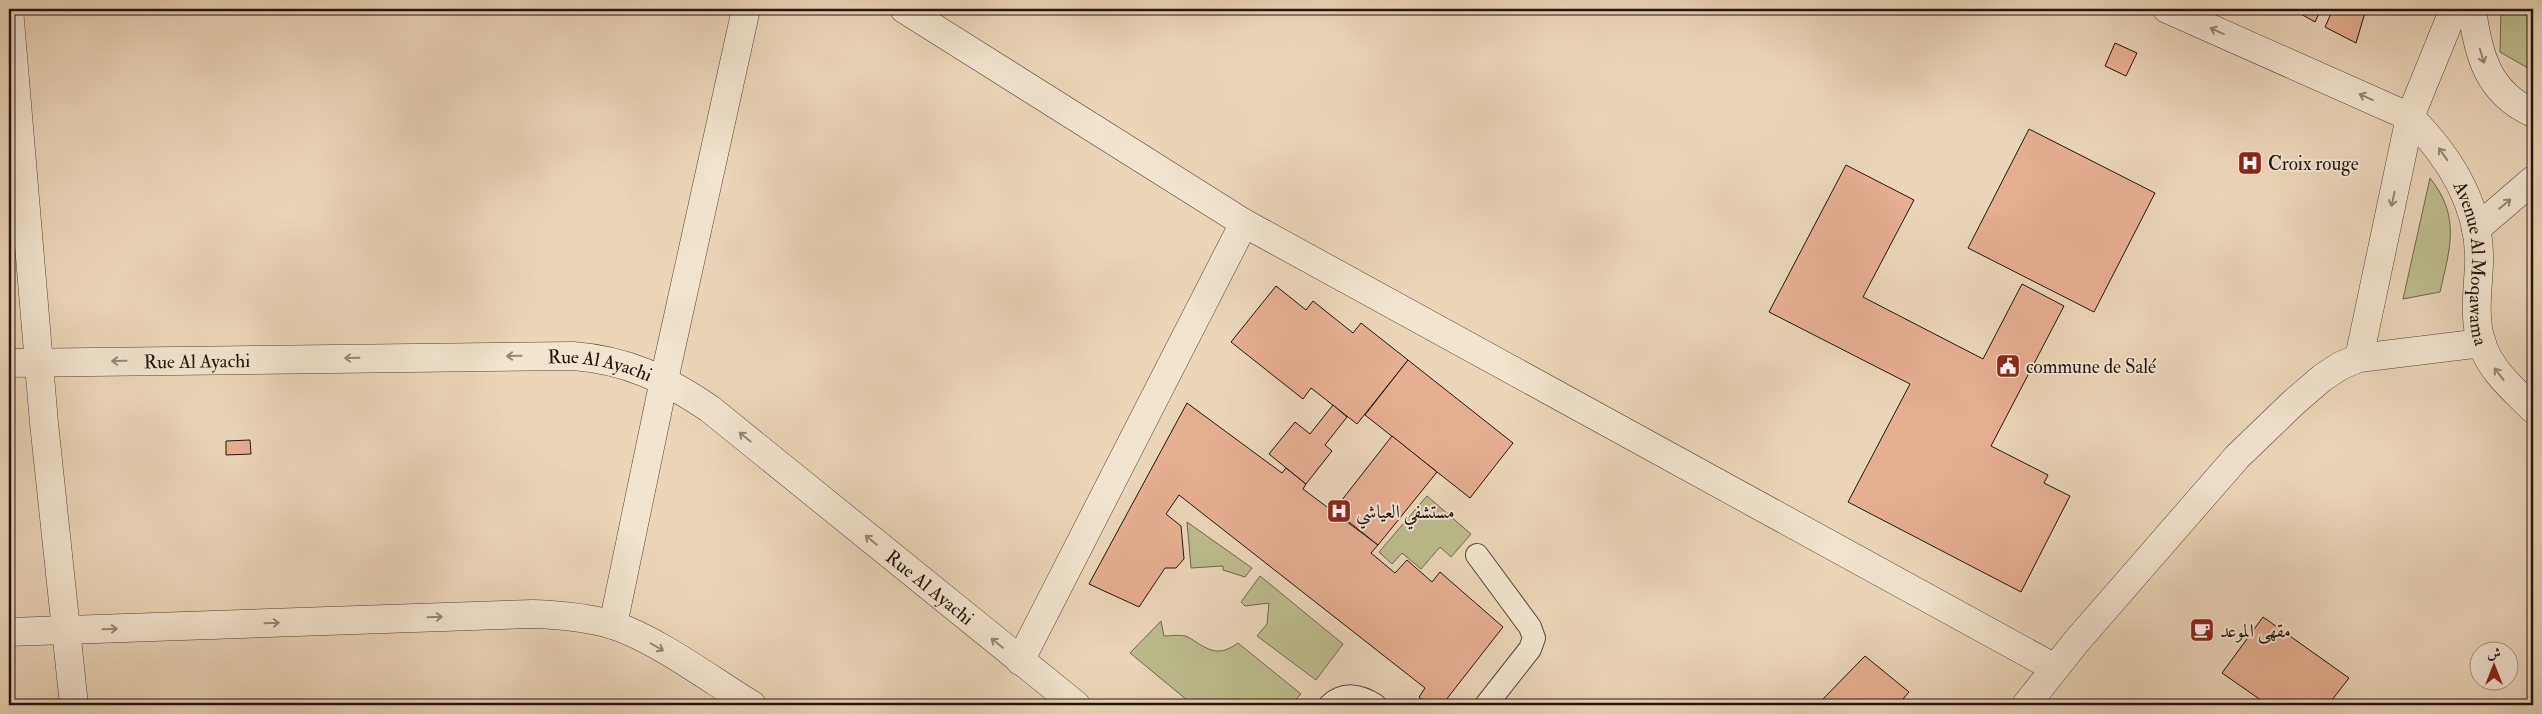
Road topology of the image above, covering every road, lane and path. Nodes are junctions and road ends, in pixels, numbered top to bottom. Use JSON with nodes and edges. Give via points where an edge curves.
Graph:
{"nodes":[{"id":1,"x":9,"y":9,"type":"edge"},
{"id":2,"x":746,"y":9,"type":"edge"},
{"id":3,"x":904,"y":9,"type":"edge"},
{"id":4,"x":2167,"y":9,"type":"edge"},
{"id":5,"x":2454,"y":9,"type":"edge"},
{"id":6,"x":2472,"y":9,"type":"edge"},
{"id":7,"x":2533,"y":113,"type":"edge"},
{"id":8,"x":2410,"y":117,"type":"junction"},
{"id":9,"x":2533,"y":180,"type":"edge"},
{"id":10,"x":1244,"y":223,"type":"junction"},
{"id":11,"x":2476,"y":229,"type":"junction"},
{"id":12,"x":2482,"y":343,"type":"junction"},
{"id":13,"x":2360,"y":358,"type":"junction"},
{"id":14,"x":38,"y":362,"type":"junction"},
{"id":15,"x":9,"y":363,"type":"edge"},
{"id":16,"x":664,"y":380,"type":"junction"},
{"id":17,"x":2533,"y":409,"type":"edge"},
{"id":18,"x":1478,"y":555,"type":"dead end"},
{"id":19,"x":614,"y":625,"type":"junction"},
{"id":20,"x":68,"y":630,"type":"junction"},
{"id":21,"x":9,"y":632,"type":"edge"},
{"id":22,"x":1020,"y":661,"type":"junction"},
{"id":23,"x":2055,"y":668,"type":"junction"},
{"id":24,"x":74,"y":705,"type":"edge"},
{"id":25,"x":752,"y":705,"type":"edge"},
{"id":26,"x":1076,"y":705,"type":"edge"},
{"id":27,"x":1330,"y":705,"type":"edge"},
{"id":28,"x":1375,"y":705,"type":"edge"},
{"id":29,"x":1486,"y":705,"type":"edge"},
{"id":30,"x":2026,"y":705,"type":"edge"}],
"edges":[{"from":1,"to":14,"type":"street"},
{"from":2,"to":16,"type":"street"},
{"from":3,"to":10,"type":"street"},
{"from":8,"to":4,"type":"street","name":"Avenue Al Moqawama","one_way":true},
{"from":5,"to":8,"type":"street"},
{"from":6,"to":7,"type":"street","one_way":true,"via":[[2482,57],[2490,76],[2504,96]]},
{"from":11,"to":8,"type":"street","name":"Avenue Al Moqawama","one_way":true,"via":[[2467,197],[2453,167],[2434,140]]},
{"from":8,"to":13,"type":"street","one_way":true},
{"from":11,"to":9,"type":"street","one_way":true},
{"from":10,"to":22,"type":"street"},
{"from":10,"to":23,"type":"street"},
{"from":11,"to":12,"type":"street","name":"Avenue Al Moqawama","via":[[2478,319]]},
{"from":12,"to":13,"type":"street"},
{"from":17,"to":12,"type":"street","name":"Avenue Al Moqawama","one_way":true,"via":[[2496,370]]},
{"from":13,"to":23,"type":"street","via":[[2322,378],[2238,457]]},
{"from":14,"to":15,"type":"street","name":"Rue Al Ayachi"},
{"from":16,"to":14,"type":"street","name":"Rue Al Ayachi","one_way":true,"via":[[620,362],[573,356]]},
{"from":14,"to":20,"type":"street"},
{"from":16,"to":19,"type":"street"},
{"from":22,"to":16,"type":"street","name":"Rue Al Ayachi","one_way":true,"via":[[710,409]]},
{"from":18,"to":29,"type":"lane","via":[[1530,627],[1534,638],[1530,649]]},
{"from":20,"to":19,"type":"street","one_way":true,"via":[[533,614],[576,616]]},
{"from":19,"to":25,"type":"street","one_way":true,"via":[[664,651]]},
{"from":20,"to":21,"type":"street"},
{"from":20,"to":24,"type":"street"},
{"from":22,"to":26,"type":"street","name":"Rue Al Ayachi"},
{"from":23,"to":30,"type":"street"},
{"from":27,"to":28,"type":"lane","via":[[1350,696]]}]}
